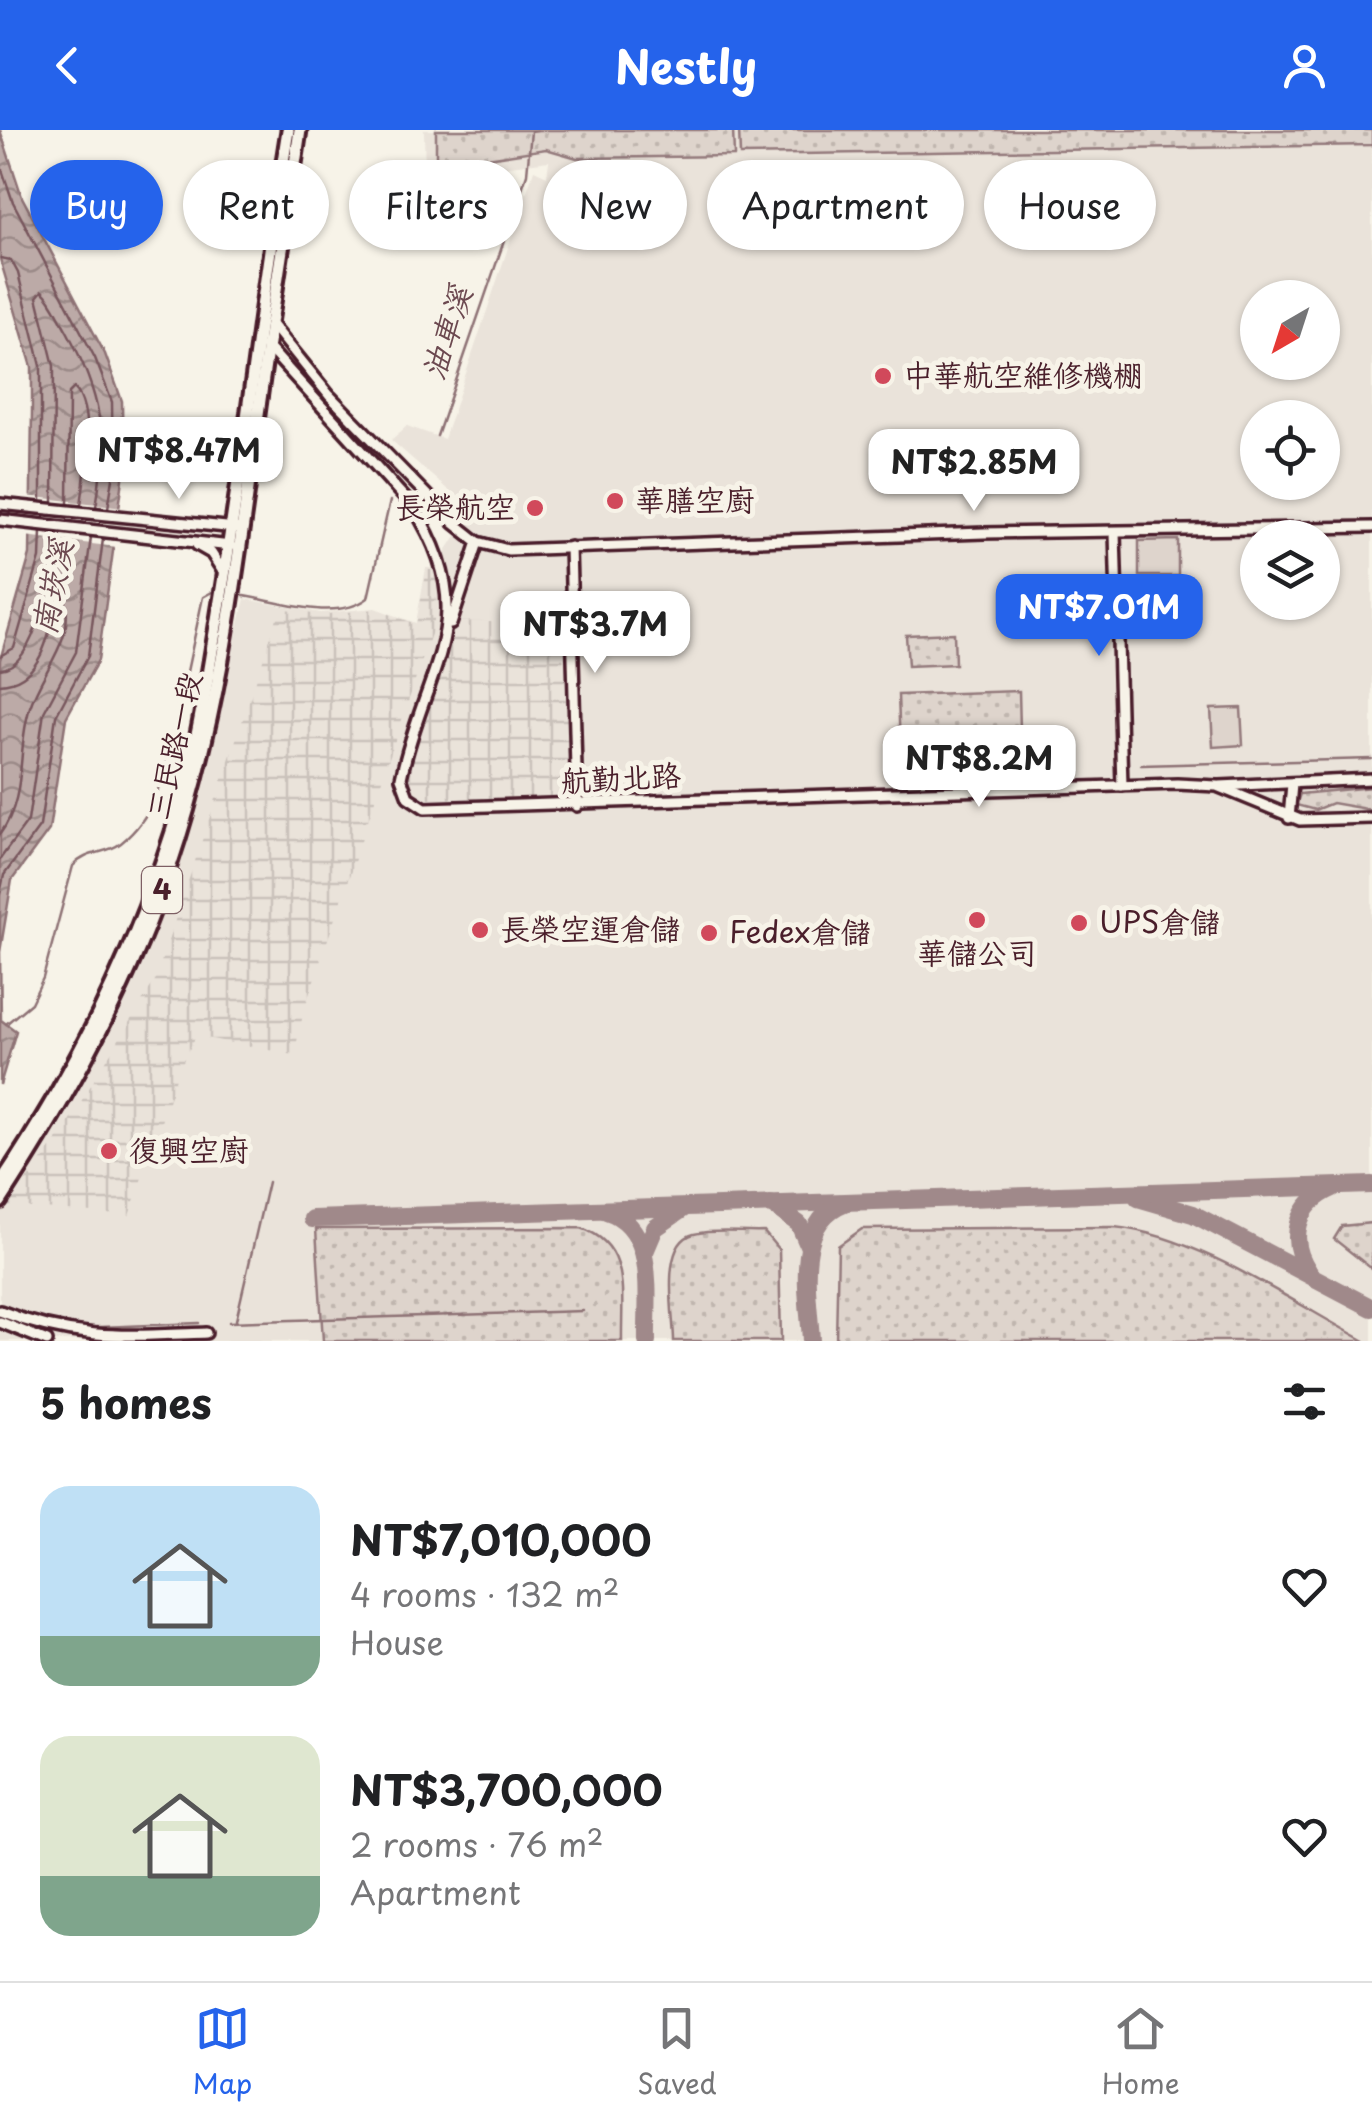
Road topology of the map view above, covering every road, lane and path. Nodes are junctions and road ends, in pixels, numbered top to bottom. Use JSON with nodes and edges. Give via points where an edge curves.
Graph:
{"nodes":[{"id":1,"x":288,"y":130,"type":"edge"},
{"id":2,"x":300,"y":130,"type":"edge"},
{"id":3,"x":261,"y":312,"type":"junction"},
{"id":4,"x":271,"y":323,"type":"junction"},
{"id":5,"x":258,"y":336,"type":"junction"},
{"id":6,"x":268,"y":347,"type":"junction"},
{"id":7,"x":0,"y":504,"type":"edge"},
{"id":8,"x":0,"y":520,"type":"edge"},
{"id":9,"x":237,"y":528,"type":"junction"},
{"id":10,"x":1372,"y":528,"type":"edge"},
{"id":11,"x":1115,"y":532,"type":"junction"},
{"id":12,"x":186,"y":541,"type":"junction"},
{"id":13,"x":478,"y":542,"type":"junction"},
{"id":14,"x":235,"y":546,"type":"junction"},
{"id":15,"x":570,"y":547,"type":"junction"},
{"id":16,"x":224,"y":575,"type":"junction"},
{"id":17,"x":447,"y":636,"type":"junction"},
{"id":18,"x":1372,"y":779,"type":"edge"},
{"id":19,"x":1292,"y":784,"type":"junction"},
{"id":20,"x":1122,"y":786,"type":"junction"},
{"id":21,"x":1217,"y":786,"type":"junction"},
{"id":22,"x":577,"y":806,"type":"junction"},
{"id":23,"x":1289,"y":818,"type":"junction"},
{"id":24,"x":1372,"y":818,"type":"edge"},
{"id":25,"x":0,"y":1184,"type":"edge"},
{"id":26,"x":0,"y":1202,"type":"edge"},
{"id":27,"x":0,"y":1311,"type":"edge"},
{"id":28,"x":0,"y":1322,"type":"edge"},
{"id":29,"x":206,"y":1333,"type":"dead end"},
{"id":30,"x":47,"y":1341,"type":"edge"}],
"edges":[{"from":1,"to":3,"type":"main road","number":"4"},
{"from":2,"to":4,"type":"main road","number":"4"},
{"from":3,"to":4,"type":"street"},
{"from":3,"to":5,"type":"main road","number":"4"},
{"from":4,"to":6,"type":"main road","name":"三民路一段","number":"4"},
{"from":4,"to":13,"type":"street","via":[[329,395]]},
{"from":5,"to":6,"type":"street","name":"航勤北路"},
{"from":5,"to":9,"type":"main road","name":"三民路一段","number":"4"},
{"from":6,"to":9,"type":"main road","name":"三民路一段","number":"4"},
{"from":6,"to":17,"type":"street","name":"航勤北路","via":[[430,534],[450,596]]},
{"from":7,"to":9,"type":"street"},
{"from":8,"to":12,"type":"street"},
{"from":9,"to":14,"type":"main road","name":"三民路一段","number":"4"},
{"from":10,"to":11,"type":"street"},
{"from":11,"to":15,"type":"street"},
{"from":11,"to":20,"type":"street"},
{"from":12,"to":14,"type":"street"},
{"from":12,"to":16,"type":"street","via":[[210,553]]},
{"from":13,"to":15,"type":"street","via":[[508,550]]},
{"from":13,"to":17,"type":"street"},
{"from":14,"to":16,"type":"main road","name":"三民路一段","number":"4"},
{"from":14,"to":26,"type":"main road","name":"三民路一段","number":"4","via":[[212,713],[156,907],[79,1074]]},
{"from":15,"to":22,"type":"street"},
{"from":16,"to":25,"type":"main road","name":"三民路一段","number":"4","via":[[189,770],[152,890],[88,1034]]},
{"from":17,"to":22,"type":"street","name":"航勤北路","via":[[403,766],[408,797],[435,811]]},
{"from":18,"to":19,"type":"street"},
{"from":19,"to":21,"type":"street"},
{"from":19,"to":23,"type":"street"},
{"from":20,"to":21,"type":"street","name":"航勤北路"},
{"from":20,"to":22,"type":"street","name":"航勤北路"},
{"from":21,"to":23,"type":"street","name":"航勤北路"},
{"from":23,"to":24,"type":"street","name":"航勤北路"},
{"from":27,"to":29,"type":"street","via":[[41,1330],[103,1337]]},
{"from":28,"to":30,"type":"street"}]}
